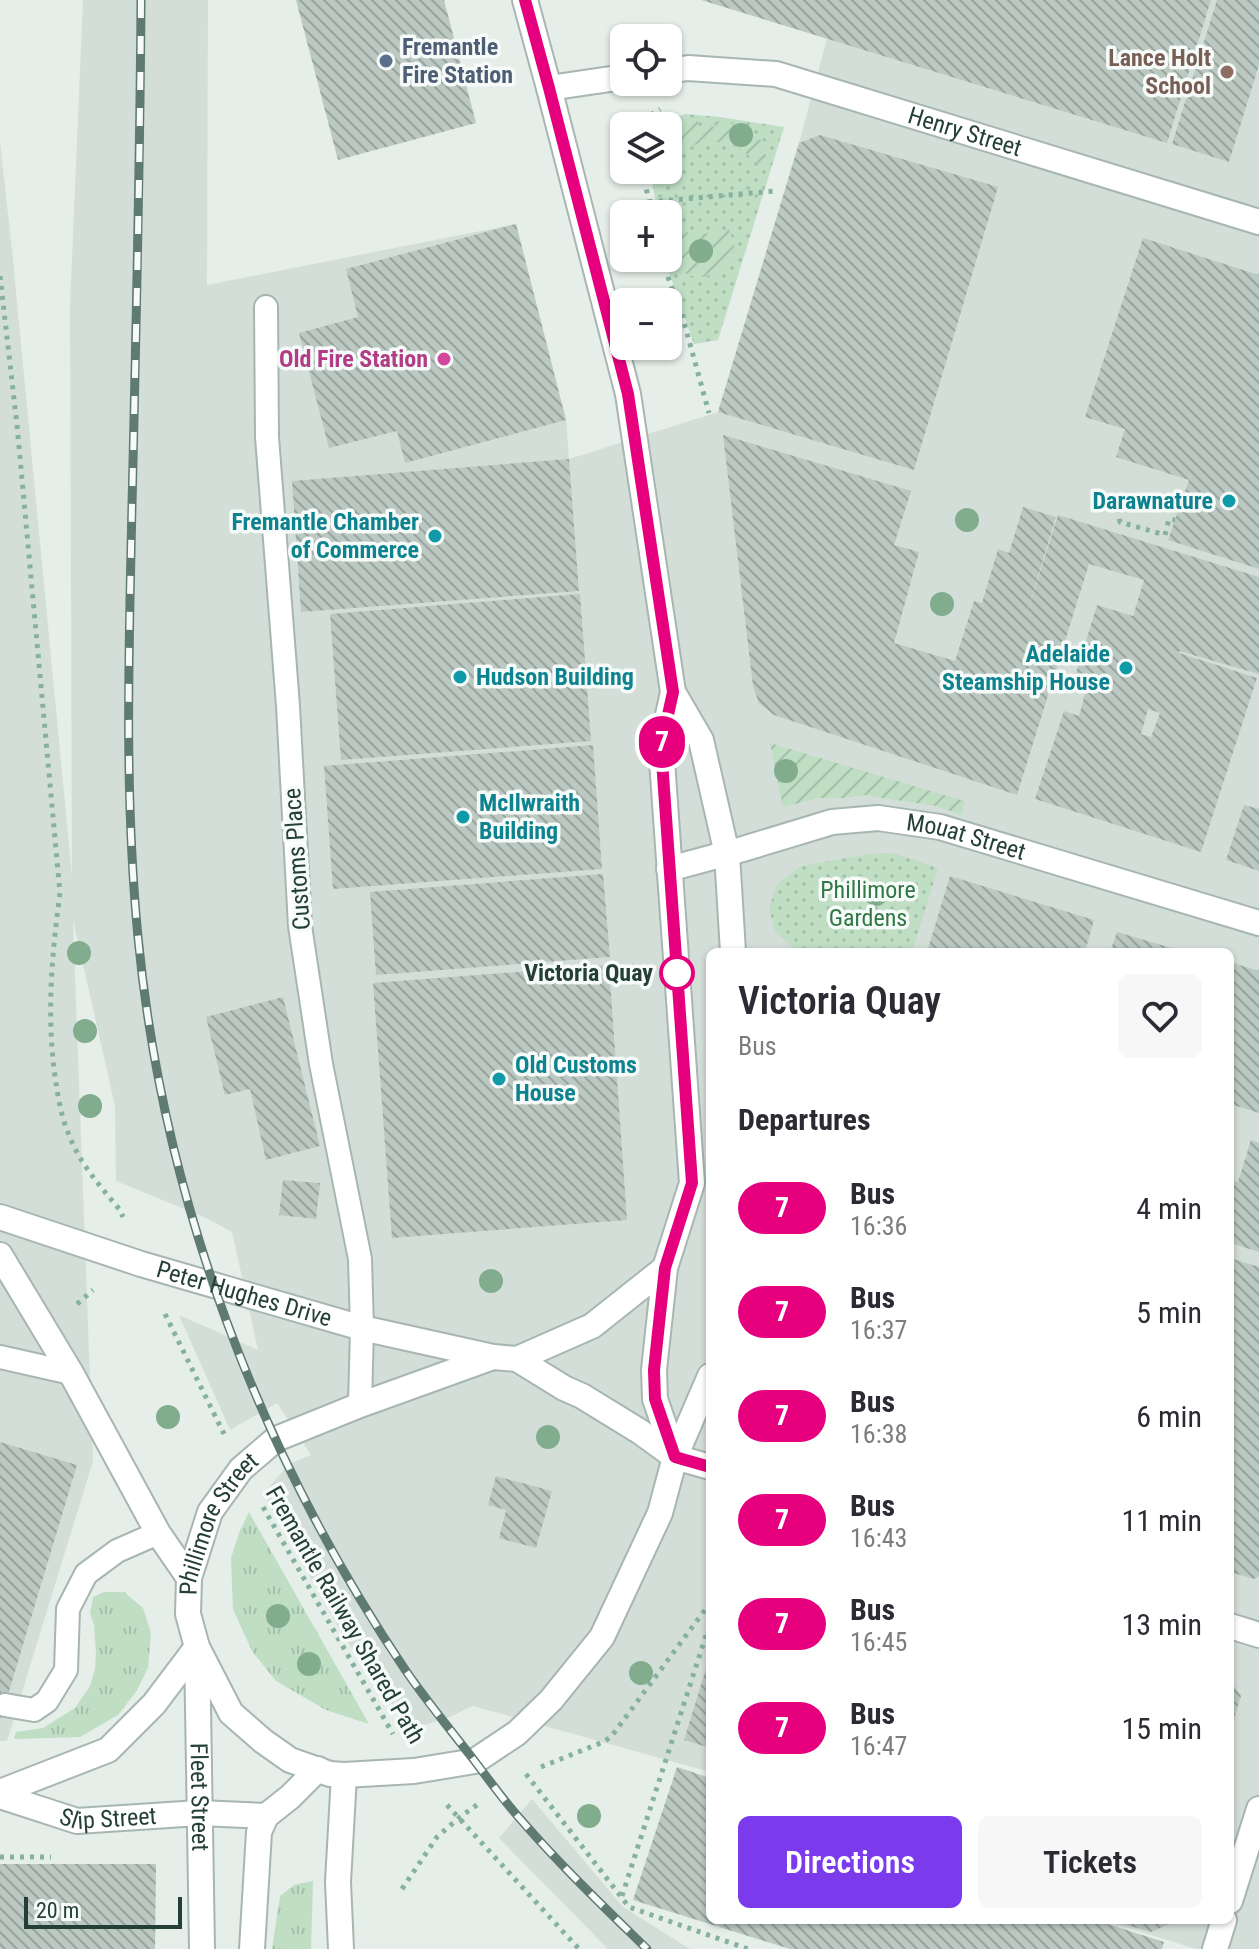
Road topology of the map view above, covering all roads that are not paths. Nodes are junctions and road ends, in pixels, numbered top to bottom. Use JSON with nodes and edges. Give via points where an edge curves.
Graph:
{"nodes":[{"id":1,"x":525,"y":0,"type":"edge"},
{"id":2,"x":682,"y":69,"type":"edge"},
{"id":3,"x":610,"y":79,"type":"edge"},
{"id":4,"x":549,"y":88,"type":"junction"},
{"id":5,"x":1259,"y":222,"type":"edge"},
{"id":6,"x":266,"y":307,"type":"dead end"},
{"id":7,"x":673,"y":692,"type":"junction"},
{"id":8,"x":727,"y":854,"type":"junction"},
{"id":9,"x":669,"y":869,"type":"junction"},
{"id":10,"x":1259,"y":923,"type":"edge"},
{"id":11,"x":733,"y":948,"type":"edge"},
{"id":12,"x":0,"y":1217,"type":"edge"},
{"id":13,"x":0,"y":1255,"type":"edge"},
{"id":14,"x":665,"y":1268,"type":"junction"},
{"id":15,"x":362,"y":1328,"type":"junction"},
{"id":16,"x":0,"y":1357,"type":"edge"},
{"id":17,"x":505,"y":1358,"type":"junction"},
{"id":18,"x":71,"y":1373,"type":"junction"},
{"id":19,"x":706,"y":1385,"type":"edge"},
{"id":20,"x":360,"y":1405,"type":"junction"},
{"id":21,"x":675,"y":1457,"type":"junction"},
{"id":22,"x":706,"y":1466,"type":"edge"},
{"id":23,"x":158,"y":1533,"type":"junction"},
{"id":24,"x":189,"y":1578,"type":"junction"},
{"id":25,"x":1234,"y":1627,"type":"edge"},
{"id":26,"x":1259,"y":1635,"type":"edge"},
{"id":27,"x":197,"y":1647,"type":"junction"},
{"id":28,"x":5,"y":1705,"type":"dead end"},
{"id":29,"x":318,"y":1769,"type":"junction"},
{"id":30,"x":344,"y":1775,"type":"junction"},
{"id":31,"x":0,"y":1794,"type":"edge"},
{"id":32,"x":1259,"y":1809,"type":"edge"},
{"id":33,"x":199,"y":1813,"type":"junction"},
{"id":34,"x":266,"y":1816,"type":"junction"},
{"id":35,"x":1234,"y":1888,"type":"edge"},
{"id":36,"x":1223,"y":1924,"type":"edge"},
{"id":37,"x":202,"y":1949,"type":"edge"},
{"id":38,"x":252,"y":1949,"type":"edge"},
{"id":39,"x":341,"y":1949,"type":"edge"},
{"id":40,"x":1215,"y":1949,"type":"edge"}],
"edges":[{"from":1,"to":4,"type":"street"},
{"from":2,"to":5,"type":"street","name":"Henry Street","via":[[776,74]]},
{"from":3,"to":4,"type":"street"},
{"from":4,"to":7,"type":"street","via":[[628,394]]},
{"from":6,"to":15,"type":"lane","name":"Customs Place","via":[[267,437],[300,926],[360,1259]]},
{"from":7,"to":8,"type":"street","via":[[701,740]]},
{"from":7,"to":9,"type":"street","via":[[661,747]]},
{"from":8,"to":9,"type":"street","name":"Mouat Street"},
{"from":8,"to":10,"type":"street","name":"Mouat Street","via":[[832,822],[878,818],[940,827]]},
{"from":8,"to":11,"type":"street"},
{"from":9,"to":14,"type":"street","via":[[692,1183]]},
{"from":12,"to":15,"type":"street","name":"Peter Hughes Drive"},
{"from":13,"to":18,"type":"street"},
{"from":14,"to":17,"type":"street","name":"Phillimore Street","via":[[592,1326]]},
{"from":14,"to":21,"type":"street","via":[[655,1399]]},
{"from":15,"to":17,"type":"street","name":"Peter Hughes Drive"},
{"from":15,"to":20,"type":"lane","name":"Customs Place"},
{"from":16,"to":18,"type":"lane"},
{"from":17,"to":20,"type":"street","name":"Phillimore Street"},
{"from":17,"to":21,"type":"street","via":[[582,1396]]},
{"from":18,"to":23,"type":"street"},
{"from":19,"to":21,"type":"street","name":"Phillimore Street"},
{"from":20,"to":24,"type":"street","name":"Phillimore Street","via":[[276,1439],[241,1469],[210,1512]]},
{"from":21,"to":22,"type":"street"},
{"from":21,"to":30,"type":"street","name":"Phillimore Street","via":[[660,1513],[602,1637],[517,1733],[475,1761]]},
{"from":23,"to":24,"type":"street"},
{"from":23,"to":28,"type":"lane","via":[[117,1551],[86,1574],[68,1609],[66,1670],[47,1701],[34,1710]]},
{"from":24,"to":27,"type":"street","name":"Phillimore Street","via":[[188,1614]]},
{"from":25,"to":26,"type":"street"},
{"from":27,"to":29,"type":"street","name":"Phillimore Street","via":[[231,1713],[290,1760]]},
{"from":27,"to":31,"type":"street","name":"Slip Street","via":[[154,1704],[108,1750]]},
{"from":27,"to":33,"type":"street","name":"Fleet Street"},
{"from":29,"to":30,"type":"street","name":"Phillimore Street"},
{"from":29,"to":34,"type":"street"},
{"from":30,"to":39,"type":"street","via":[[338,1882]]},
{"from":31,"to":33,"type":"street","name":"Slip Street","via":[[77,1821]]},
{"from":32,"to":35,"type":"street"},
{"from":33,"to":34,"type":"street","name":"Slip Street"},
{"from":33,"to":37,"type":"street","name":"Fleet Street"},
{"from":34,"to":38,"type":"street","via":[[259,1832]]},
{"from":36,"to":40,"type":"street"}]}
